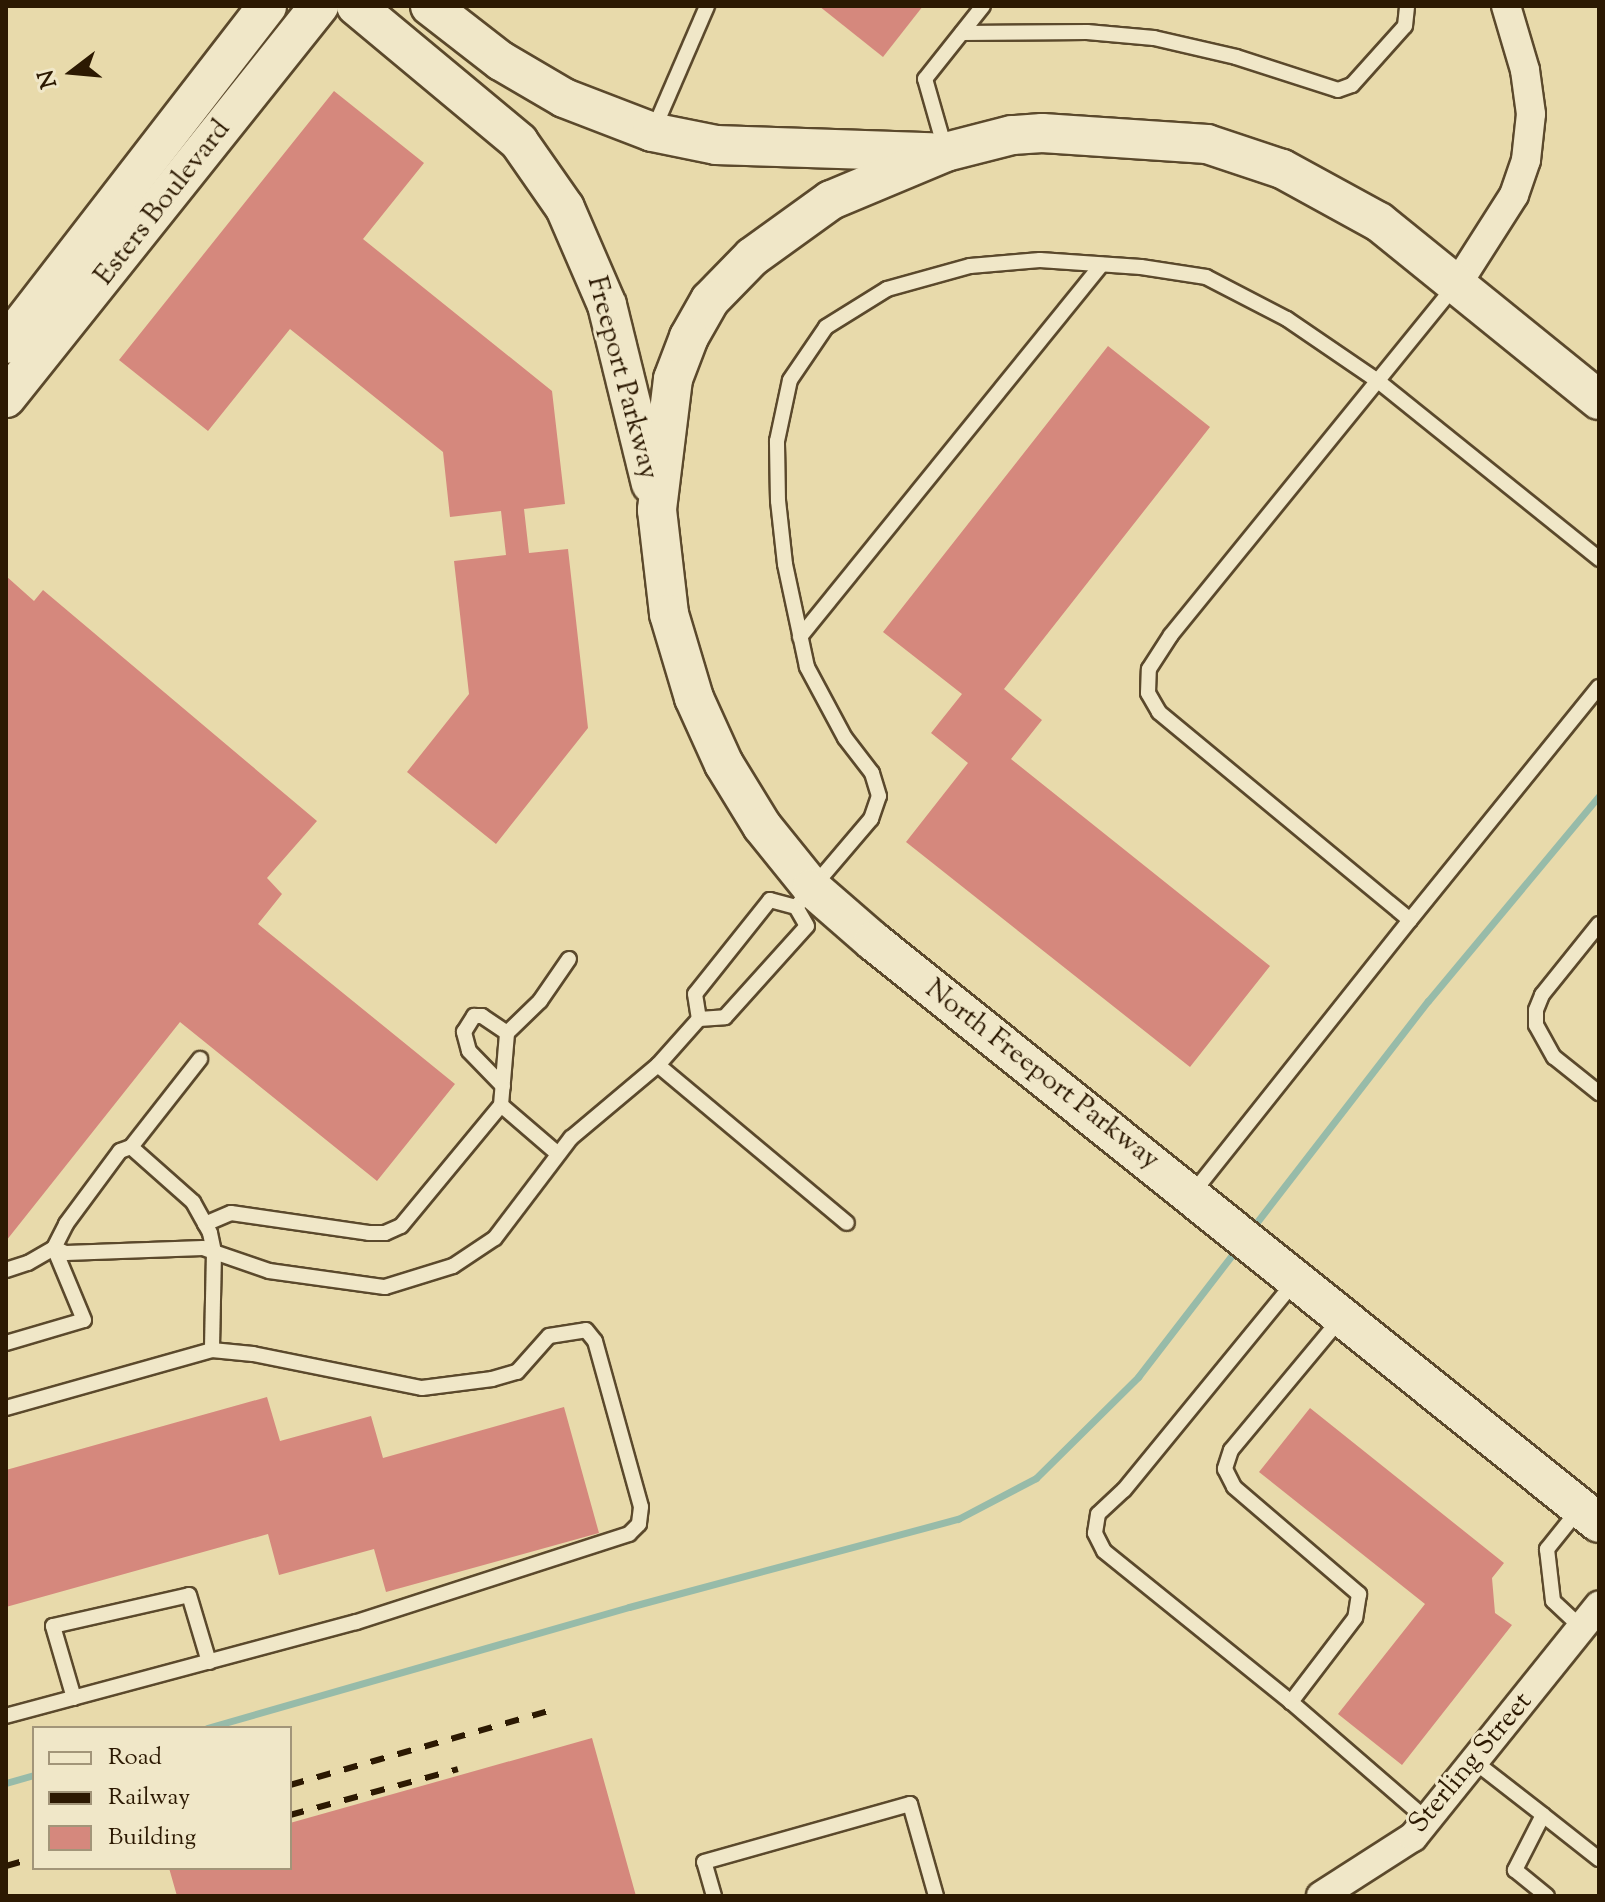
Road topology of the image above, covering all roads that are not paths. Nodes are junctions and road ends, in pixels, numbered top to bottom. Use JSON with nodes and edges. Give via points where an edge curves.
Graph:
{"nodes":[{"id":1,"x":267,"y":6,"type":"edge"},
{"id":2,"x":319,"y":6,"type":"edge"},
{"id":3,"x":356,"y":6,"type":"edge"},
{"id":4,"x":430,"y":6,"type":"edge"},
{"id":5,"x":707,"y":6,"type":"edge"},
{"id":6,"x":983,"y":6,"type":"edge"},
{"id":7,"x":1407,"y":6,"type":"edge"},
{"id":8,"x":1506,"y":6,"type":"edge"},
{"id":9,"x":962,"y":33,"type":"junction"},
{"id":10,"x":652,"y":132,"type":"junction"},
{"id":11,"x":946,"y":152,"type":"junction"},
{"id":12,"x":1101,"y":265,"type":"junction"},
{"id":13,"x":1456,"y":286,"type":"junction"},
{"id":14,"x":6,"y":344,"type":"edge"},
{"id":15,"x":1378,"y":381,"type":"junction"},
{"id":16,"x":6,"y":398,"type":"edge"},
{"id":17,"x":1599,"y":400,"type":"edge"},
{"id":18,"x":657,"y":510,"type":"junction"},
{"id":19,"x":1599,"y":559,"type":"edge"},
{"id":20,"x":800,"y":637,"type":"junction"},
{"id":21,"x":1599,"y":687,"type":"edge"},
{"id":22,"x":804,"y":898,"type":"junction"},
{"id":23,"x":1410,"y":920,"type":"junction"},
{"id":24,"x":1599,"y":924,"type":"edge"},
{"id":25,"x":569,"y":959,"type":"dead end"},
{"id":26,"x":699,"y":1019,"type":"junction"},
{"id":27,"x":507,"y":1033,"type":"junction"},
{"id":28,"x":200,"y":1059,"type":"dead end"},
{"id":29,"x":658,"y":1065,"type":"junction"},
{"id":30,"x":503,"y":1086,"type":"junction"},
{"id":31,"x":1599,"y":1093,"type":"edge"},
{"id":32,"x":501,"y":1105,"type":"junction"},
{"id":33,"x":131,"y":1147,"type":"junction"},
{"id":34,"x":558,"y":1154,"type":"junction"},
{"id":35,"x":1198,"y":1198,"type":"junction"},
{"id":36,"x":847,"y":1223,"type":"dead end"},
{"id":37,"x":205,"y":1224,"type":"junction"},
{"id":38,"x":54,"y":1248,"type":"junction"},
{"id":39,"x":214,"y":1252,"type":"junction"},
{"id":40,"x":6,"y":1270,"type":"edge"},
{"id":41,"x":1297,"y":1278,"type":"junction"},
{"id":42,"x":1343,"y":1315,"type":"junction"},
{"id":43,"x":6,"y":1343,"type":"edge"},
{"id":44,"x":212,"y":1350,"type":"junction"},
{"id":45,"x":6,"y":1408,"type":"edge"},
{"id":46,"x":1590,"y":1515,"type":"edge"},
{"id":47,"x":1590,"y":1617,"type":"edge"},
{"id":48,"x":209,"y":1662,"type":"junction"},
{"id":49,"x":74,"y":1698,"type":"junction"},
{"id":50,"x":1291,"y":1702,"type":"junction"},
{"id":51,"x":6,"y":1716,"type":"edge"},
{"id":52,"x":1475,"y":1762,"type":"junction"},
{"id":53,"x":1543,"y":1815,"type":"junction"},
{"id":54,"x":1427,"y":1820,"type":"junction"},
{"id":55,"x":1599,"y":1859,"type":"edge"},
{"id":56,"x":714,"y":1896,"type":"edge"},
{"id":57,"x":936,"y":1896,"type":"edge"},
{"id":58,"x":1321,"y":1896,"type":"edge"},
{"id":59,"x":1547,"y":1896,"type":"edge"}],
"edges":[{"from":1,"to":14,"type":"main road","name":"Esters Boulevard"},
{"from":2,"to":16,"type":"main road","name":"Esters Boulevard"},
{"from":3,"to":18,"type":"main road","name":"Freeport Parkway","via":[[519,142],[565,208],[607,305]]},
{"from":4,"to":10,"type":"main road","via":[[501,61],[564,98]]},
{"from":5,"to":10,"type":"lane"},
{"from":6,"to":9,"type":"lane"},
{"from":7,"to":9,"type":"lane","via":[[1405,26],[1352,85],[1338,90],[1236,57],[1154,38],[1087,32]]},
{"from":8,"to":13,"type":"street","via":[[1525,70],[1531,114],[1526,160],[1514,195]]},
{"from":9,"to":11,"type":"lane","via":[[925,79]]},
{"from":10,"to":11,"type":"main road","via":[[716,145]]},
{"from":11,"to":13,"type":"main road","via":[[1042,133],[1207,144],[1321,188],[1379,222]]},
{"from":11,"to":18,"type":"main road","via":[[831,200],[752,257],[710,300],[673,379]]},
{"from":12,"to":15,"type":"lane","via":[[1206,277],[1287,319]]},
{"from":12,"to":20,"type":"lane"},
{"from":12,"to":20,"type":"lane","via":[[1040,260],[970,266],[887,289],[826,327],[790,380],[777,441],[785,564]]},
{"from":13,"to":15,"type":"lane"},
{"from":13,"to":17,"type":"main road"},
{"from":15,"to":19,"type":"lane"},
{"from":15,"to":23,"type":"lane","via":[[1171,635],[1149,669],[1148,693],[1159,712]]},
{"from":18,"to":22,"type":"main road","name":"North Freeport Parkway","via":[[669,614],[694,698],[724,764]]},
{"from":20,"to":22,"type":"lane","via":[[807,667],[845,738],[872,773],[879,796],[871,819]]},
{"from":21,"to":23,"type":"lane"},
{"from":22,"to":26,"type":"lane","via":[[807,926],[725,1017]]},
{"from":22,"to":26,"type":"lane","via":[[770,900],[695,994]]},
{"from":22,"to":35,"type":"main road","name":"North Freeport Parkway","via":[[873,941]]},
{"from":23,"to":35,"type":"lane"},
{"from":24,"to":31,"type":"lane","via":[[1542,995],[1536,1010],[1539,1034],[1554,1057]]},
{"from":25,"to":27,"type":"lane","via":[[540,1001]]},
{"from":26,"to":29,"type":"lane"},
{"from":27,"to":30,"type":"lane"},
{"from":27,"to":30,"type":"lane","via":[[482,1016],[474,1016],[464,1032],[469,1051]]},
{"from":28,"to":33,"type":"lane"},
{"from":29,"to":34,"type":"lane"},
{"from":29,"to":36,"type":"lane"},
{"from":30,"to":32,"type":"lane"},
{"from":32,"to":34,"type":"lane"},
{"from":32,"to":37,"type":"lane","via":[[401,1226],[385,1233],[231,1213]]},
{"from":33,"to":37,"type":"lane","via":[[193,1202]]},
{"from":33,"to":38,"type":"lane","via":[[120,1151]]},
{"from":34,"to":39,"type":"lane","via":[[495,1238],[453,1266],[410,1282],[385,1287],[331,1281],[269,1271]]},
{"from":35,"to":41,"type":"main road","name":"North Freeport Parkway"},
{"from":37,"to":39,"type":"lane"},
{"from":38,"to":39,"type":"lane","via":[[66,1253],[203,1248]]},
{"from":38,"to":40,"type":"lane"},
{"from":38,"to":43,"type":"lane","via":[[84,1320]]},
{"from":39,"to":44,"type":"lane"},
{"from":41,"to":42,"type":"main road","name":"North Freeport Parkway"},
{"from":41,"to":50,"type":"lane","via":[[1124,1490],[1098,1514],[1095,1533],[1104,1551]]},
{"from":42,"to":46,"type":"main road","name":"North Freeport Parkway"},
{"from":42,"to":50,"type":"lane","via":[[1231,1450],[1225,1469],[1234,1487],[1359,1594],[1355,1618]]},
{"from":44,"to":45,"type":"lane"},
{"from":44,"to":48,"type":"lane","via":[[422,1388],[517,1372],[549,1336],[586,1330],[595,1341],[641,1507],[639,1524],[629,1534],[356,1622]]},
{"from":46,"to":47,"type":"lane","via":[[1547,1549],[1553,1601]]},
{"from":47,"to":52,"type":"street","name":"Sterling Street"},
{"from":48,"to":49,"type":"lane"},
{"from":48,"to":49,"type":"lane","via":[[189,1595],[53,1626]]},
{"from":49,"to":51,"type":"lane"},
{"from":50,"to":54,"type":"lane"},
{"from":52,"to":53,"type":"lane"},
{"from":52,"to":54,"type":"street","name":"Sterling Street"},
{"from":53,"to":55,"type":"lane"},
{"from":53,"to":59,"type":"lane","via":[[1515,1870]]},
{"from":54,"to":58,"type":"street","name":"Sterling Street","via":[[1413,1837]]},
{"from":56,"to":57,"type":"lane","via":[[704,1862],[910,1804]]}]}
